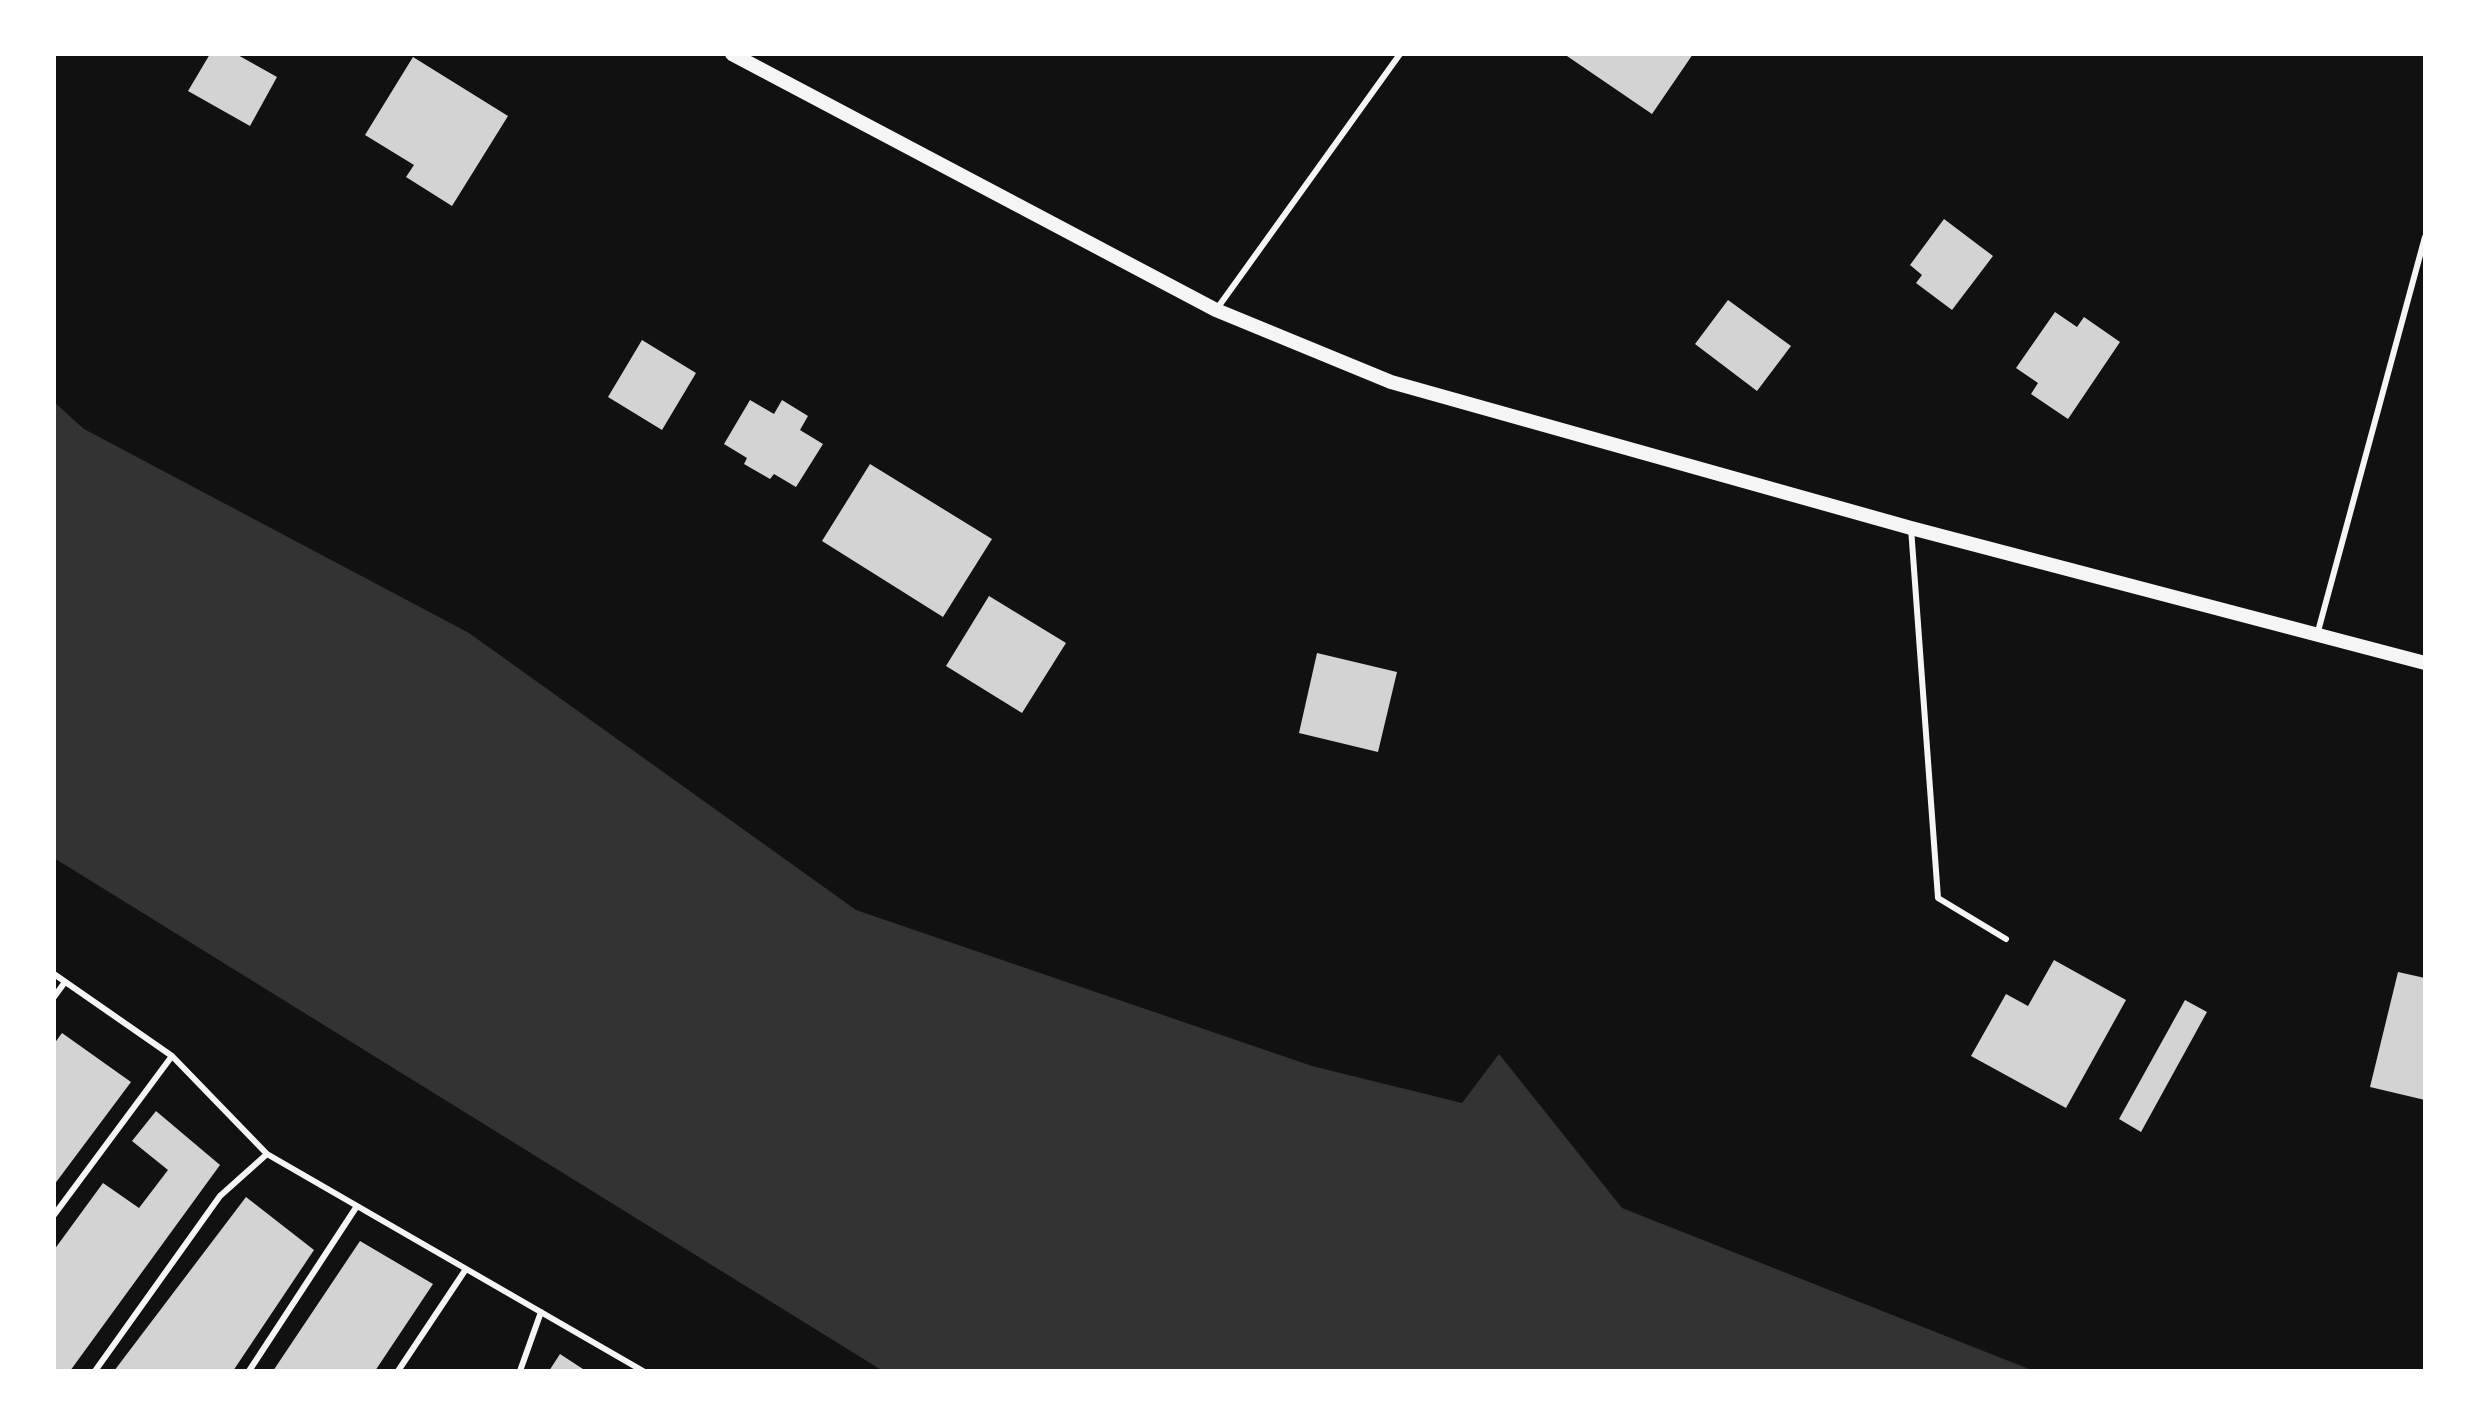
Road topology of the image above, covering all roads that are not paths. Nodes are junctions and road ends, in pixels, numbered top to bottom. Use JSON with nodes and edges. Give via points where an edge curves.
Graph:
{"nodes":[{"id":1,"x":732,"y":54,"type":"edge"},
{"id":2,"x":1400,"y":54,"type":"edge"},
{"id":3,"x":2425,"y":237,"type":"edge"},
{"id":4,"x":1216,"y":310,"type":"junction"},
{"id":5,"x":1911,"y":528,"type":"junction"},
{"id":6,"x":2317,"y":635,"type":"junction"},
{"id":7,"x":2425,"y":663,"type":"edge"},
{"id":8,"x":2006,"y":939,"type":"dead end"},
{"id":9,"x":54,"y":974,"type":"edge"},
{"id":10,"x":65,"y":982,"type":"junction"},
{"id":11,"x":54,"y":997,"type":"edge"},
{"id":12,"x":172,"y":1056,"type":"junction"},
{"id":13,"x":267,"y":1154,"type":"junction"},
{"id":14,"x":357,"y":1206,"type":"junction"},
{"id":15,"x":54,"y":1215,"type":"edge"},
{"id":16,"x":466,"y":1269,"type":"junction"},
{"id":17,"x":541,"y":1312,"type":"junction"},
{"id":18,"x":95,"y":1371,"type":"edge"},
{"id":19,"x":249,"y":1371,"type":"edge"},
{"id":20,"x":398,"y":1371,"type":"edge"},
{"id":21,"x":520,"y":1371,"type":"edge"},
{"id":22,"x":643,"y":1371,"type":"edge"}],
"edges":[{"from":1,"to":4,"type":"street"},
{"from":2,"to":4,"type":"lane"},
{"from":3,"to":6,"type":"lane"},
{"from":4,"to":5,"type":"street","via":[[1391,382]]},
{"from":5,"to":6,"type":"street"},
{"from":5,"to":8,"type":"lane","via":[[1938,898]]},
{"from":6,"to":7,"type":"street"},
{"from":9,"to":10,"type":"lane"},
{"from":10,"to":11,"type":"lane"},
{"from":10,"to":12,"type":"lane"},
{"from":12,"to":13,"type":"lane"},
{"from":12,"to":15,"type":"lane"},
{"from":13,"to":14,"type":"lane"},
{"from":13,"to":18,"type":"lane","via":[[220,1196]]},
{"from":14,"to":16,"type":"lane"},
{"from":14,"to":19,"type":"lane"},
{"from":16,"to":17,"type":"lane"},
{"from":16,"to":20,"type":"lane"},
{"from":17,"to":21,"type":"lane"},
{"from":17,"to":22,"type":"lane"}]}
